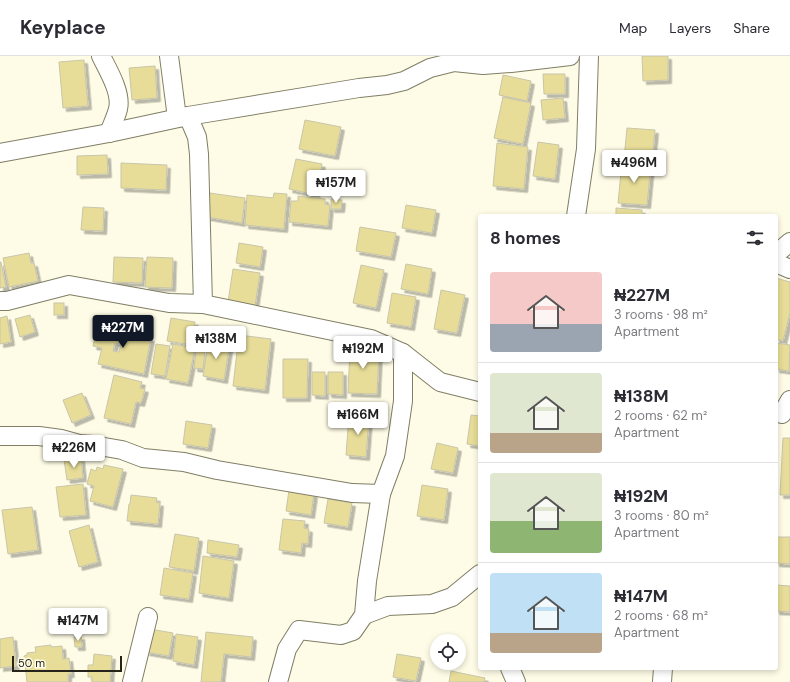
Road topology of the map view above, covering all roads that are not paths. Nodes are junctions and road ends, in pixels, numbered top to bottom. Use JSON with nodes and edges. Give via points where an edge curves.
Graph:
{"nodes":[{"id":1,"x":101,"y":56,"type":"edge"},
{"id":2,"x":169,"y":56,"type":"edge"},
{"id":3,"x":570,"y":56,"type":"edge"},
{"id":4,"x":589,"y":56,"type":"edge"},
{"id":5,"x":482,"y":60,"type":"edge"},
{"id":6,"x":182,"y":117,"type":"junction"},
{"id":7,"x":109,"y":133,"type":"junction"},
{"id":8,"x":0,"y":153,"type":"edge"},
{"id":9,"x":576,"y":214,"type":"edge"},
{"id":10,"x":790,"y":242,"type":"edge"},
{"id":11,"x":778,"y":252,"type":"edge"},
{"id":12,"x":778,"y":264,"type":"edge"},
{"id":13,"x":790,"y":269,"type":"edge"},
{"id":14,"x":0,"y":302,"type":"edge"},
{"id":15,"x":203,"y":304,"type":"junction"},
{"id":16,"x":403,"y":353,"type":"junction"},
{"id":17,"x":478,"y":392,"type":"edge"},
{"id":18,"x":0,"y":436,"type":"edge"},
{"id":19,"x":382,"y":494,"type":"junction"},
{"id":20,"x":478,"y":576,"type":"edge"},
{"id":21,"x":364,"y":615,"type":"junction"},
{"id":22,"x":148,"y":617,"type":"dead end"},
{"id":23,"x":511,"y":670,"type":"edge"},
{"id":24,"x":663,"y":670,"type":"edge"},
{"id":25,"x":132,"y":682,"type":"edge"},
{"id":26,"x":278,"y":682,"type":"edge"},
{"id":27,"x":516,"y":682,"type":"edge"},
{"id":28,"x":662,"y":682,"type":"edge"}],
"edges":[{"from":1,"to":7,"type":"street","via":[[118,97],[118,108]]},
{"from":2,"to":6,"type":"street"},
{"from":3,"to":5,"type":"street","via":[[511,63]]},
{"from":4,"to":9,"type":"street","via":[[586,149]]},
{"from":5,"to":6,"type":"street","via":[[454,62],[430,68],[404,81],[387,85]]},
{"from":6,"to":7,"type":"street"},
{"from":6,"to":15,"type":"street","via":[[197,136]]},
{"from":7,"to":8,"type":"street"},
{"from":10,"to":11,"type":"street"},
{"from":12,"to":13,"type":"street"},
{"from":14,"to":15,"type":"street","via":[[69,285],[169,303]]},
{"from":15,"to":16,"type":"street","via":[[370,339]]},
{"from":16,"to":17,"type":"street","via":[[440,382]]},
{"from":16,"to":19,"type":"street","via":[[403,402],[395,456]]},
{"from":18,"to":19,"type":"street","via":[[61,439],[122,450],[143,458],[184,462],[352,493]]},
{"from":19,"to":21,"type":"street","via":[[367,581]]},
{"from":20,"to":21,"type":"street","via":[[452,597],[432,604],[388,606]]},
{"from":21,"to":26,"type":"street","via":[[353,631],[341,635],[299,630],[287,648]]},
{"from":22,"to":25,"type":"street"},
{"from":23,"to":27,"type":"street"},
{"from":24,"to":28,"type":"street"}]}
